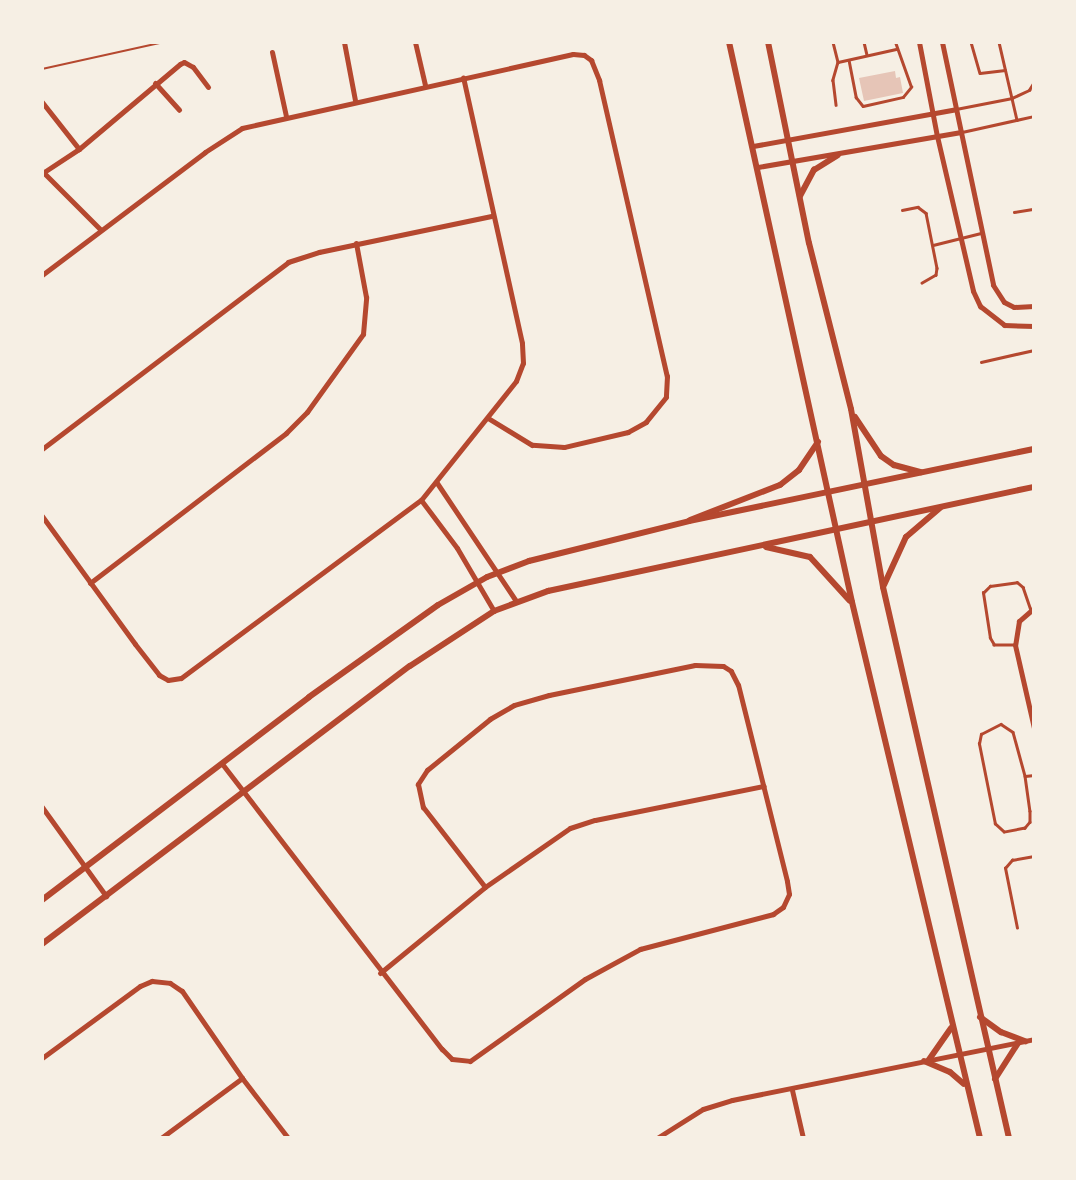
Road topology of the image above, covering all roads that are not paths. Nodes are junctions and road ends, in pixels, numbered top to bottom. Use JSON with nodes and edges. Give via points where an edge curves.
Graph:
{"nodes":[{"id":1,"x":344,"y":42,"type":"edge"},
{"id":2,"x":415,"y":42,"type":"edge"},
{"id":3,"x":729,"y":42,"type":"edge"},
{"id":4,"x":768,"y":42,"type":"edge"},
{"id":5,"x":833,"y":42,"type":"edge"},
{"id":6,"x":864,"y":42,"type":"edge"},
{"id":7,"x":895,"y":42,"type":"edge"},
{"id":8,"x":919,"y":42,"type":"edge"},
{"id":9,"x":942,"y":42,"type":"edge"},
{"id":10,"x":971,"y":42,"type":"edge"},
{"id":11,"x":999,"y":42,"type":"edge"},
{"id":12,"x":896,"y":48,"type":"junction"},
{"id":13,"x":272,"y":51,"type":"dead end"},
{"id":14,"x":867,"y":55,"type":"junction"},
{"id":15,"x":849,"y":60,"type":"junction"},
{"id":16,"x":838,"y":62,"type":"junction"},
{"id":17,"x":1005,"y":70,"type":"junction"},
{"id":18,"x":463,"y":77,"type":"junction"},
{"id":19,"x":155,"y":83,"type":"junction"},
{"id":20,"x":1034,"y":83,"type":"edge"},
{"id":21,"x":425,"y":85,"type":"junction"},
{"id":22,"x":208,"y":88,"type":"dead end"},
{"id":23,"x":1012,"y":98,"type":"junction"},
{"id":24,"x":355,"y":100,"type":"junction"},
{"id":25,"x":42,"y":102,"type":"edge"},
{"id":26,"x":836,"y":105,"type":"dead end"},
{"id":27,"x":956,"y":109,"type":"junction"},
{"id":28,"x":179,"y":110,"type":"dead end"},
{"id":29,"x":932,"y":112,"type":"junction"},
{"id":30,"x":286,"y":116,"type":"junction"},
{"id":31,"x":1034,"y":116,"type":"edge"},
{"id":32,"x":1017,"y":120,"type":"junction"},
{"id":33,"x":961,"y":132,"type":"junction"},
{"id":34,"x":937,"y":136,"type":"junction"},
{"id":35,"x":789,"y":139,"type":"junction"},
{"id":36,"x":752,"y":146,"type":"junction"},
{"id":37,"x":79,"y":149,"type":"junction"},
{"id":38,"x":838,"y":155,"type":"junction"},
{"id":39,"x":793,"y":163,"type":"junction"},
{"id":40,"x":758,"y":167,"type":"junction"},
{"id":41,"x":43,"y":171,"type":"edge"},
{"id":42,"x":799,"y":197,"type":"junction"},
{"id":43,"x":1034,"y":209,"type":"edge"},
{"id":44,"x":902,"y":211,"type":"dead end"},
{"id":45,"x":1014,"y":212,"type":"dead end"},
{"id":46,"x":491,"y":216,"type":"junction"},
{"id":47,"x":101,"y":230,"type":"junction"},
{"id":48,"x":982,"y":233,"type":"junction"},
{"id":49,"x":960,"y":237,"type":"junction"},
{"id":50,"x":356,"y":243,"type":"junction"},
{"id":51,"x":933,"y":245,"type":"junction"},
{"id":52,"x":42,"y":275,"type":"edge"},
{"id":53,"x":922,"y":283,"type":"dead end"},
{"id":54,"x":1034,"y":306,"type":"edge"},
{"id":55,"x":1034,"y":326,"type":"edge"},
{"id":56,"x":1034,"y":350,"type":"edge"},
{"id":57,"x":981,"y":362,"type":"dead end"},
{"id":58,"x":851,"y":409,"type":"junction"},
{"id":59,"x":488,"y":418,"type":"junction"},
{"id":60,"x":818,"y":442,"type":"junction"},
{"id":61,"x":42,"y":449,"type":"edge"},
{"id":62,"x":1034,"y":449,"type":"edge"},
{"id":63,"x":928,"y":473,"type":"junction"},
{"id":64,"x":437,"y":483,"type":"junction"},
{"id":65,"x":865,"y":485,"type":"junction"},
{"id":66,"x":1034,"y":487,"type":"edge"},
{"id":67,"x":829,"y":494,"type":"junction"},
{"id":68,"x":421,"y":500,"type":"junction"},
{"id":69,"x":941,"y":506,"type":"junction"},
{"id":70,"x":42,"y":516,"type":"edge"},
{"id":71,"x":689,"y":521,"type":"junction"},
{"id":72,"x":871,"y":522,"type":"junction"},
{"id":73,"x":835,"y":529,"type":"junction"},
{"id":74,"x":761,"y":547,"type":"junction"},
{"id":75,"x":499,"y":572,"type":"junction"},
{"id":76,"x":477,"y":582,"type":"junction"},
{"id":77,"x":90,"y":583,"type":"junction"},
{"id":78,"x":883,"y":587,"type":"junction"},
{"id":79,"x":516,"y":601,"type":"junction"},
{"id":80,"x":852,"y":602,"type":"junction"},
{"id":81,"x":1032,"y":609,"type":"edge"},
{"id":82,"x":494,"y":611,"type":"junction"},
{"id":83,"x":1015,"y":645,"type":"junction"},
{"id":84,"x":1034,"y":728,"type":"edge"},
{"id":85,"x":223,"y":765,"type":"junction"},
{"id":86,"x":1034,"y":775,"type":"edge"},
{"id":87,"x":1025,"y":776,"type":"junction"},
{"id":88,"x":764,"y":786,"type":"junction"},
{"id":89,"x":244,"y":793,"type":"junction"},
{"id":90,"x":42,"y":807,"type":"edge"},
{"id":91,"x":1034,"y":856,"type":"edge"},
{"id":92,"x":85,"y":868,"type":"junction"},
{"id":93,"x":485,"y":887,"type":"junction"},
{"id":94,"x":106,"y":896,"type":"junction"},
{"id":95,"x":42,"y":900,"type":"edge"},
{"id":96,"x":1017,"y":928,"type":"dead end"},
{"id":97,"x":42,"y":944,"type":"edge"},
{"id":98,"x":380,"y":973,"type":"junction"},
{"id":99,"x":980,"y":1017,"type":"junction"},
{"id":100,"x":951,"y":1028,"type":"junction"},
{"id":101,"x":1034,"y":1039,"type":"edge"},
{"id":102,"x":1022,"y":1042,"type":"junction"},
{"id":103,"x":988,"y":1050,"type":"junction"},
{"id":104,"x":958,"y":1055,"type":"junction"},
{"id":105,"x":42,"y":1058,"type":"edge"},
{"id":106,"x":926,"y":1061,"type":"junction"},
{"id":107,"x":242,"y":1078,"type":"junction"},
{"id":108,"x":995,"y":1079,"type":"junction"},
{"id":109,"x":966,"y":1085,"type":"junction"},
{"id":110,"x":792,"y":1090,"type":"junction"},
{"id":111,"x":161,"y":1138,"type":"edge"},
{"id":112,"x":288,"y":1138,"type":"edge"},
{"id":113,"x":657,"y":1138,"type":"edge"},
{"id":114,"x":803,"y":1138,"type":"edge"},
{"id":115,"x":980,"y":1138,"type":"edge"},
{"id":116,"x":1009,"y":1138,"type":"edge"}],
"edges":[{"from":1,"to":24,"type":"street"},
{"from":2,"to":21,"type":"street"},
{"from":3,"to":36,"type":"street"},
{"from":4,"to":35,"type":"street"},
{"from":5,"to":16,"type":"lane"},
{"from":6,"to":14,"type":"lane"},
{"from":7,"to":12,"type":"lane"},
{"from":8,"to":29,"type":"street"},
{"from":9,"to":27,"type":"street"},
{"from":10,"to":17,"type":"lane","via":[[980,73]]},
{"from":11,"to":17,"type":"lane"},
{"from":12,"to":14,"type":"lane"},
{"from":12,"to":15,"type":"lane","via":[[911,87],[909,93],[865,107],[856,97]]},
{"from":13,"to":30,"type":"street"},
{"from":14,"to":15,"type":"lane"},
{"from":15,"to":16,"type":"lane"},
{"from":16,"to":26,"type":"lane","via":[[833,80]]},
{"from":17,"to":23,"type":"lane"},
{"from":18,"to":21,"type":"street"},
{"from":18,"to":46,"type":"street"},
{"from":18,"to":59,"type":"street","via":[[573,54],[591,60],[667,387],[666,397],[646,422],[628,432],[564,447],[532,445]]},
{"from":19,"to":22,"type":"street","via":[[184,62]]},
{"from":19,"to":28,"type":"street"},
{"from":19,"to":37,"type":"street"},
{"from":20,"to":23,"type":"lane","via":[[1030,90]]},
{"from":21,"to":24,"type":"street"},
{"from":23,"to":27,"type":"lane"},
{"from":23,"to":32,"type":"lane"},
{"from":24,"to":30,"type":"street"},
{"from":25,"to":37,"type":"street"},
{"from":27,"to":29,"type":"street"},
{"from":27,"to":33,"type":"street"},
{"from":29,"to":34,"type":"street"},
{"from":29,"to":35,"type":"street"},
{"from":30,"to":47,"type":"street","via":[[250,125],[223,139]]},
{"from":31,"to":32,"type":"lane"},
{"from":32,"to":33,"type":"lane"},
{"from":33,"to":34,"type":"street"},
{"from":33,"to":48,"type":"street"},
{"from":34,"to":38,"type":"street"},
{"from":34,"to":49,"type":"street"},
{"from":35,"to":36,"type":"street"},
{"from":35,"to":39,"type":"street"},
{"from":36,"to":40,"type":"street"},
{"from":37,"to":41,"type":"street"},
{"from":38,"to":39,"type":"street"},
{"from":38,"to":42,"type":"street","via":[[814,170]]},
{"from":39,"to":40,"type":"street"},
{"from":39,"to":42,"type":"street"},
{"from":40,"to":60,"type":"street"},
{"from":41,"to":47,"type":"street"},
{"from":42,"to":58,"type":"street"},
{"from":43,"to":45,"type":"lane"},
{"from":44,"to":51,"type":"lane","via":[[924,210]]},
{"from":46,"to":50,"type":"street"},
{"from":46,"to":59,"type":"street","via":[[523,363],[516,381]]},
{"from":47,"to":52,"type":"street"},
{"from":48,"to":49,"type":"lane"},
{"from":48,"to":54,"type":"street","via":[[993,285],[1004,302],[1014,307]]},
{"from":49,"to":51,"type":"lane"},
{"from":49,"to":55,"type":"street","via":[[980,306],[1004,325]]},
{"from":50,"to":61,"type":"street","via":[[288,262]]},
{"from":50,"to":77,"type":"street","via":[[366,297],[363,334],[307,412]]},
{"from":51,"to":53,"type":"lane","via":[[936,275]]},
{"from":56,"to":57,"type":"lane"},
{"from":58,"to":63,"type":"street","via":[[881,456],[905,469]]},
{"from":58,"to":65,"type":"street"},
{"from":59,"to":64,"type":"street"},
{"from":60,"to":67,"type":"street"},
{"from":60,"to":71,"type":"street","via":[[799,470],[780,485]]},
{"from":62,"to":63,"type":"street"},
{"from":63,"to":65,"type":"street"},
{"from":64,"to":68,"type":"street"},
{"from":64,"to":75,"type":"street"},
{"from":65,"to":67,"type":"street"},
{"from":65,"to":72,"type":"street"},
{"from":66,"to":69,"type":"street"},
{"from":67,"to":71,"type":"street"},
{"from":67,"to":73,"type":"street"},
{"from":68,"to":76,"type":"street"},
{"from":68,"to":77,"type":"street","via":[[181,678],[168,680],[159,675]]},
{"from":69,"to":72,"type":"street"},
{"from":69,"to":78,"type":"street","via":[[906,537]]},
{"from":70,"to":77,"type":"street"},
{"from":71,"to":75,"type":"street"},
{"from":72,"to":73,"type":"street"},
{"from":72,"to":78,"type":"street"},
{"from":73,"to":74,"type":"street"},
{"from":73,"to":80,"type":"street"},
{"from":74,"to":79,"type":"street"},
{"from":74,"to":80,"type":"street","via":[[810,557]]},
{"from":75,"to":76,"type":"street"},
{"from":75,"to":79,"type":"street"},
{"from":76,"to":82,"type":"street"},
{"from":76,"to":85,"type":"street","via":[[309,697]]},
{"from":78,"to":99,"type":"street"},
{"from":79,"to":82,"type":"street"},
{"from":80,"to":100,"type":"street"},
{"from":81,"to":83,"type":"street","via":[[1019,621]]},
{"from":81,"to":83,"type":"lane","via":[[1017,582],[990,586],[983,593],[994,645]]},
{"from":82,"to":89,"type":"street","via":[[410,666]]},
{"from":83,"to":84,"type":"street"},
{"from":85,"to":89,"type":"street"},
{"from":85,"to":92,"type":"street"},
{"from":86,"to":87,"type":"lane"},
{"from":87,"to":87,"type":"lane","via":[[1030,822],[1025,828],[1004,832],[995,824],[979,744],[981,734],[1001,724],[1008,726]]},
{"from":88,"to":93,"type":"street","via":[[570,828]]},
{"from":88,"to":93,"type":"street","via":[[738,685],[723,666],[695,665],[514,705],[427,770],[418,784],[423,807]]},
{"from":88,"to":98,"type":"street","via":[[789,894],[773,914],[640,949],[585,979],[483,1054],[461,1062],[442,1049]]},
{"from":89,"to":94,"type":"street"},
{"from":89,"to":98,"type":"street"},
{"from":90,"to":92,"type":"street"},
{"from":91,"to":96,"type":"lane","via":[[1012,860],[1005,868]]},
{"from":92,"to":94,"type":"street"},
{"from":92,"to":95,"type":"street"},
{"from":93,"to":98,"type":"street"},
{"from":94,"to":97,"type":"street"},
{"from":99,"to":102,"type":"street"},
{"from":99,"to":103,"type":"street"},
{"from":100,"to":104,"type":"street"},
{"from":100,"to":106,"type":"street"},
{"from":101,"to":102,"type":"street"},
{"from":102,"to":103,"type":"street"},
{"from":102,"to":108,"type":"street"},
{"from":103,"to":104,"type":"street"},
{"from":103,"to":108,"type":"street"},
{"from":104,"to":106,"type":"street"},
{"from":104,"to":109,"type":"street"},
{"from":105,"to":107,"type":"street","via":[[140,986],[161,980],[182,991]]},
{"from":106,"to":109,"type":"street"},
{"from":106,"to":110,"type":"street"},
{"from":107,"to":111,"type":"street"},
{"from":107,"to":112,"type":"street"},
{"from":108,"to":116,"type":"street"},
{"from":109,"to":115,"type":"street"},
{"from":110,"to":113,"type":"street","via":[[703,1109]]},
{"from":110,"to":114,"type":"street"}]}
